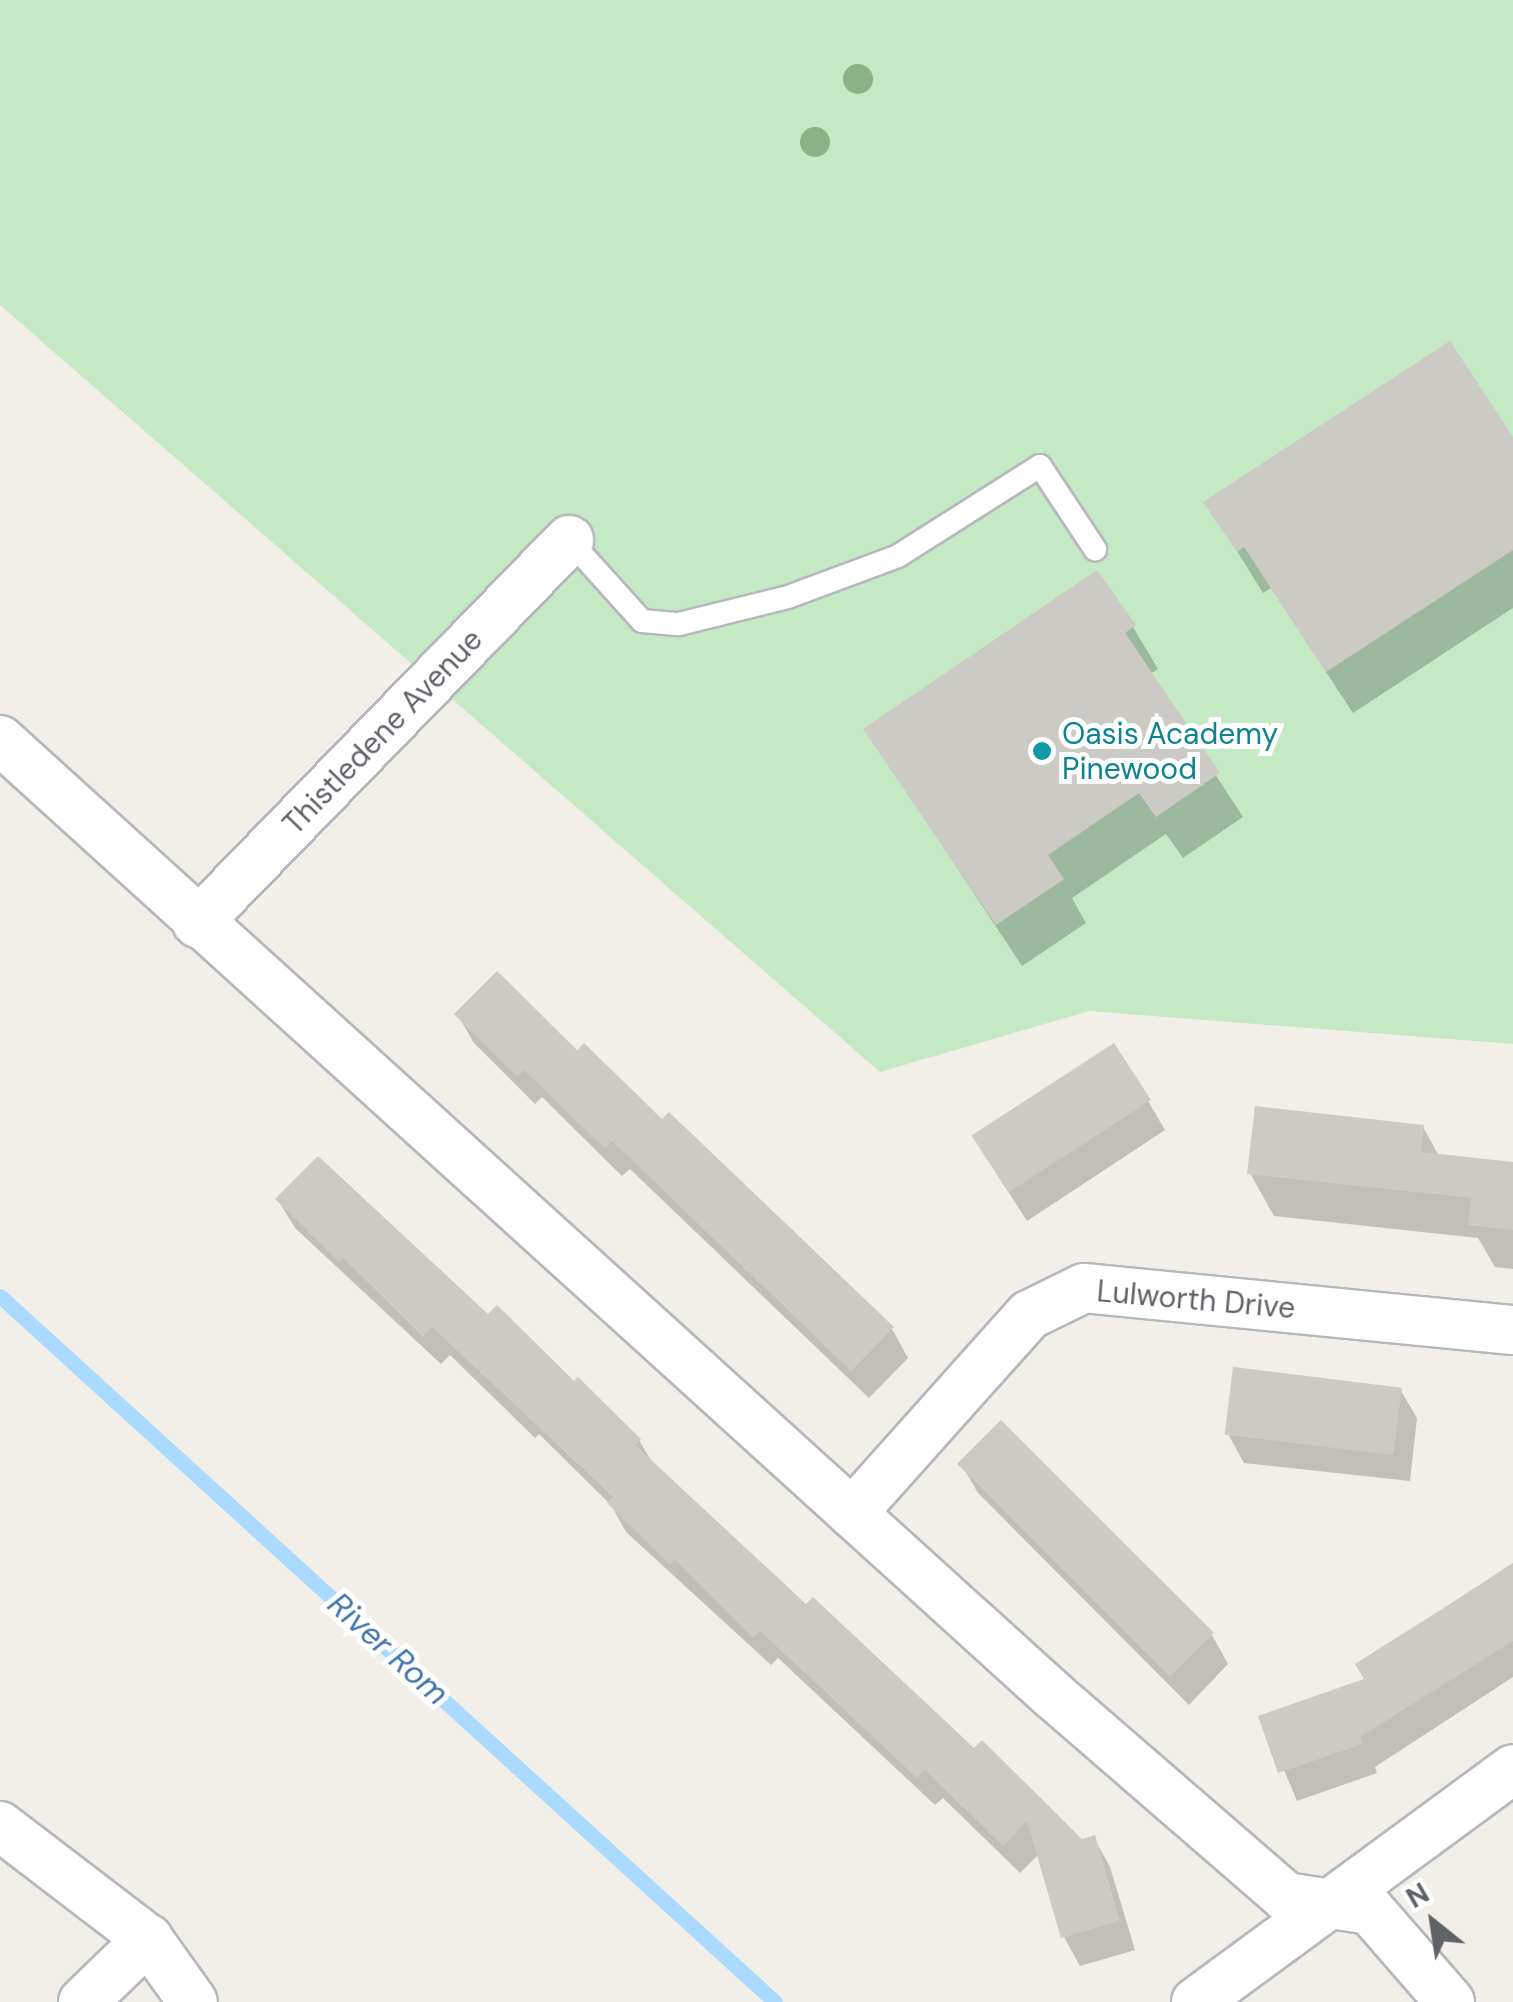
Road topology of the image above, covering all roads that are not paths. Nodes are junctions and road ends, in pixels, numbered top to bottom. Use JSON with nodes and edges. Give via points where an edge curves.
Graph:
{"nodes":[{"id":1,"x":569,"y":540,"type":"joint"},
{"id":2,"x":1095,"y":549,"type":"dead end"},
{"id":3,"x":0,"y":740,"type":"edge"},
{"id":4,"x":197,"y":923,"type":"junction"},
{"id":5,"x":1513,"y":1330,"type":"edge"},
{"id":6,"x":852,"y":1513,"type":"junction"},
{"id":7,"x":1513,"y":1769,"type":"edge"},
{"id":8,"x":0,"y":1826,"type":"edge"},
{"id":9,"x":1326,"y":1904,"type":"junction"},
{"id":10,"x":148,"y":1939,"type":"junction"},
{"id":11,"x":83,"y":2002,"type":"edge"},
{"id":12,"x":193,"y":2002,"type":"edge"},
{"id":13,"x":1196,"y":2002,"type":"edge"},
{"id":14,"x":1450,"y":2002,"type":"edge"}],
"edges":[{"from":1,"to":2,"type":"lane","via":[[642,621],[679,624],[788,597],[898,556],[1040,466]]},
{"from":1,"to":4,"type":"street","name":"Thistledene Avenue"},
{"from":3,"to":4,"type":"street"},
{"from":4,"to":6,"type":"street"},
{"from":5,"to":6,"type":"street","name":"Lulworth Drive","via":[[1084,1288],[1029,1316]]},
{"from":6,"to":9,"type":"street","via":[[1286,1897]]},
{"from":7,"to":9,"type":"street"},
{"from":8,"to":10,"type":"street"},
{"from":9,"to":13,"type":"street"},
{"from":9,"to":14,"type":"street","via":[[1370,1910]]},
{"from":10,"to":11,"type":"street"},
{"from":10,"to":12,"type":"street"}]}
